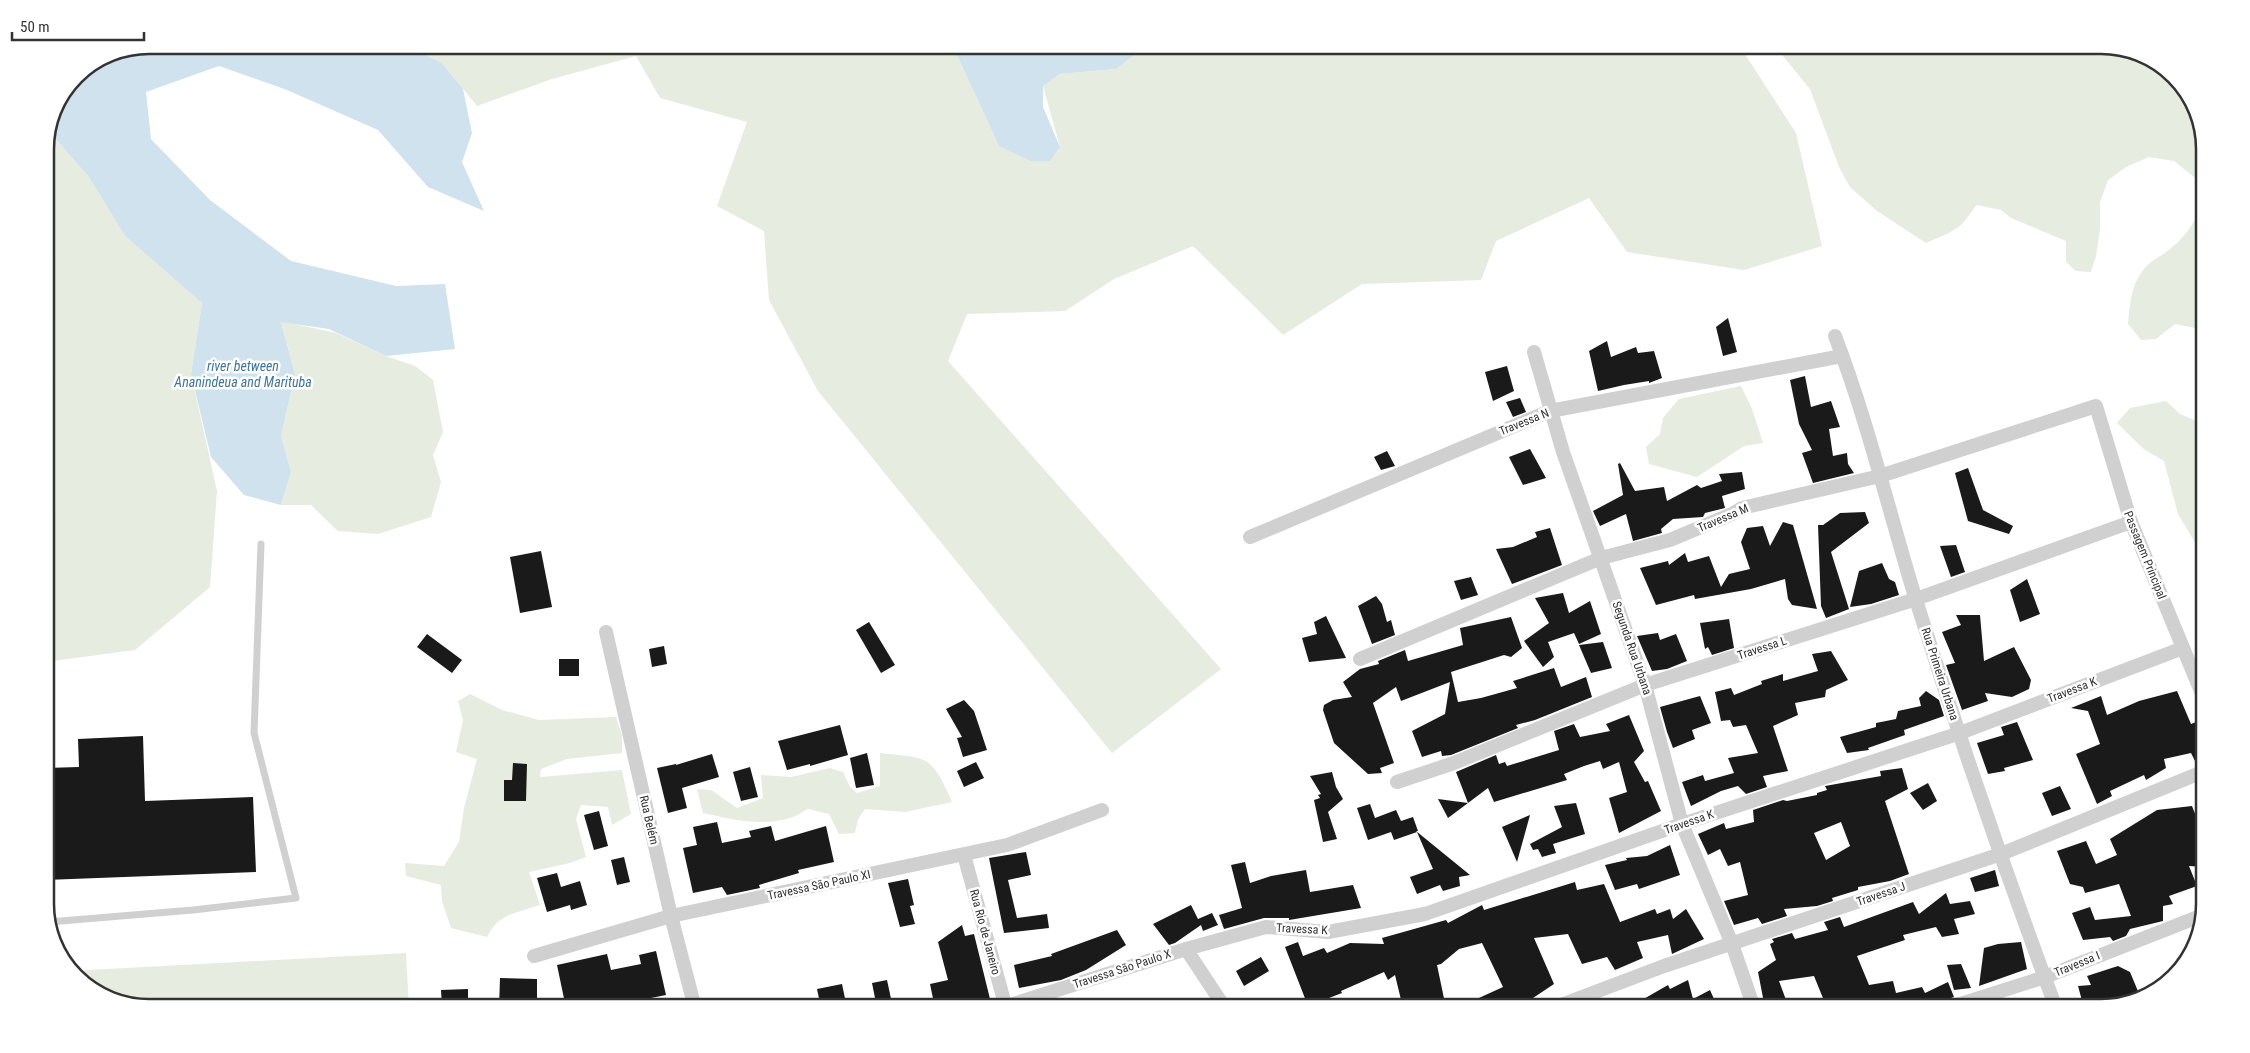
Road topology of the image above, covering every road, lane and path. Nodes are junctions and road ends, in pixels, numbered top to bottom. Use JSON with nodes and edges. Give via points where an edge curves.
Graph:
{"nodes":[{"id":1,"x":1834,"y":336,"type":"dead end"},
{"id":2,"x":1534,"y":352,"type":"dead end"},
{"id":3,"x":1842,"y":356,"type":"junction"},
{"id":4,"x":2096,"y":406,"type":"joint"},
{"id":5,"x":1550,"y":411,"type":"junction"},
{"id":6,"x":1880,"y":476,"type":"junction"},
{"id":7,"x":2130,"y":522,"type":"junction"},
{"id":8,"x":1250,"y":537,"type":"dead end"},
{"id":9,"x":261,"y":544,"type":"dead end"},
{"id":10,"x":1601,"y":558,"type":"junction"},
{"id":11,"x":1916,"y":599,"type":"junction"},
{"id":12,"x":606,"y":632,"type":"dead end"},
{"id":13,"x":2183,"y":648,"type":"junction"},
{"id":14,"x":1360,"y":659,"type":"dead end"},
{"id":15,"x":2196,"y":679,"type":"edge"},
{"id":16,"x":1645,"y":685,"type":"junction"},
{"id":17,"x":1960,"y":734,"type":"junction"},
{"id":18,"x":2196,"y":775,"type":"edge"},
{"id":19,"x":1397,"y":782,"type":"dead end"},
{"id":20,"x":1102,"y":810,"type":"dead end"},
{"id":21,"x":1682,"y":824,"type":"junction"},
{"id":22,"x":2001,"y":854,"type":"junction"},
{"id":23,"x":964,"y":855,"type":"junction"},
{"id":24,"x":671,"y":916,"type":"junction"},
{"id":25,"x":2195,"y":918,"type":"edge"},
{"id":26,"x":56,"y":921,"type":"edge"},
{"id":27,"x":1732,"y":944,"type":"junction"},
{"id":28,"x":1186,"y":949,"type":"junction"},
{"id":29,"x":534,"y":956,"type":"dead end"},
{"id":30,"x":2045,"y":977,"type":"junction"},
{"id":31,"x":693,"y":999,"type":"edge"},
{"id":32,"x":1002,"y":999,"type":"edge"},
{"id":33,"x":1032,"y":999,"type":"edge"},
{"id":34,"x":1219,"y":999,"type":"edge"},
{"id":35,"x":1577,"y":999,"type":"edge"},
{"id":36,"x":1751,"y":999,"type":"edge"},
{"id":37,"x":1976,"y":999,"type":"edge"},
{"id":38,"x":2053,"y":999,"type":"edge"}],
"edges":[{"from":1,"to":3,"type":"street","name":"Rua Primeira Urbana"},
{"from":2,"to":5,"type":"street","name":"Segunda Rua Urbana"},
{"from":3,"to":5,"type":"street","name":"Travessa N"},
{"from":3,"to":6,"type":"street","name":"Rua Primeira Urbana"},
{"from":4,"to":6,"type":"street","name":"Travessa M"},
{"from":4,"to":7,"type":"street","name":"Passagem Principal"},
{"from":5,"to":8,"type":"street","name":"Travessa N"},
{"from":5,"to":10,"type":"street","name":"Segunda Rua Urbana"},
{"from":6,"to":10,"type":"street","name":"Travessa M","via":[[1742,508],[1670,540]]},
{"from":6,"to":11,"type":"street","name":"Rua Primeira Urbana"},
{"from":7,"to":11,"type":"street","name":"Travessa L"},
{"from":7,"to":13,"type":"street","name":"Passagem Principal"},
{"from":9,"to":26,"type":"lane","via":[[254,733],[296,898]]},
{"from":10,"to":14,"type":"street","name":"Travessa M"},
{"from":10,"to":16,"type":"street","name":"Segunda Rua Urbana"},
{"from":11,"to":16,"type":"street","name":"Travessa L"},
{"from":11,"to":17,"type":"street","name":"Rua Primeira Urbana"},
{"from":12,"to":24,"type":"street","name":"Rua Belém"},
{"from":13,"to":15,"type":"street","name":"Passagem Principal"},
{"from":13,"to":17,"type":"street","name":"Travessa K"},
{"from":16,"to":19,"type":"street","name":"Travessa L","via":[[1454,763]]},
{"from":16,"to":21,"type":"street","name":"Segunda Rua Urbana"},
{"from":17,"to":21,"type":"street","name":"Travessa K"},
{"from":17,"to":22,"type":"street","name":"Rua Primeira Urbana"},
{"from":18,"to":22,"type":"street","name":"Travessa J"},
{"from":20,"to":23,"type":"street","name":"Travessa São Paulo XI","via":[[1007,845]]},
{"from":21,"to":27,"type":"street","name":"Segunda Rua Urbana"},
{"from":21,"to":28,"type":"street","name":"Travessa K","via":[[1425,914],[1328,932],[1266,927]]},
{"from":22,"to":27,"type":"street","name":"Travessa J"},
{"from":22,"to":30,"type":"street","name":"Rua Primeira Urbana"},
{"from":23,"to":24,"type":"street","name":"Travessa São Paulo XI"},
{"from":23,"to":32,"type":"street","name":"Rua Rio de Janeiro"},
{"from":24,"to":29,"type":"street","name":"Travessa São Paulo XI"},
{"from":24,"to":31,"type":"street","name":"Rua Belém"},
{"from":25,"to":30,"type":"street","name":"Travessa I"},
{"from":27,"to":35,"type":"street","name":"Travessa J"},
{"from":27,"to":36,"type":"street","name":"Segunda Rua Urbana"},
{"from":28,"to":33,"type":"street","name":"Travessa São Paulo X"},
{"from":28,"to":34,"type":"street"},
{"from":30,"to":37,"type":"street","name":"Travessa I"},
{"from":30,"to":38,"type":"street","name":"Rua Primeira Urbana"}]}
